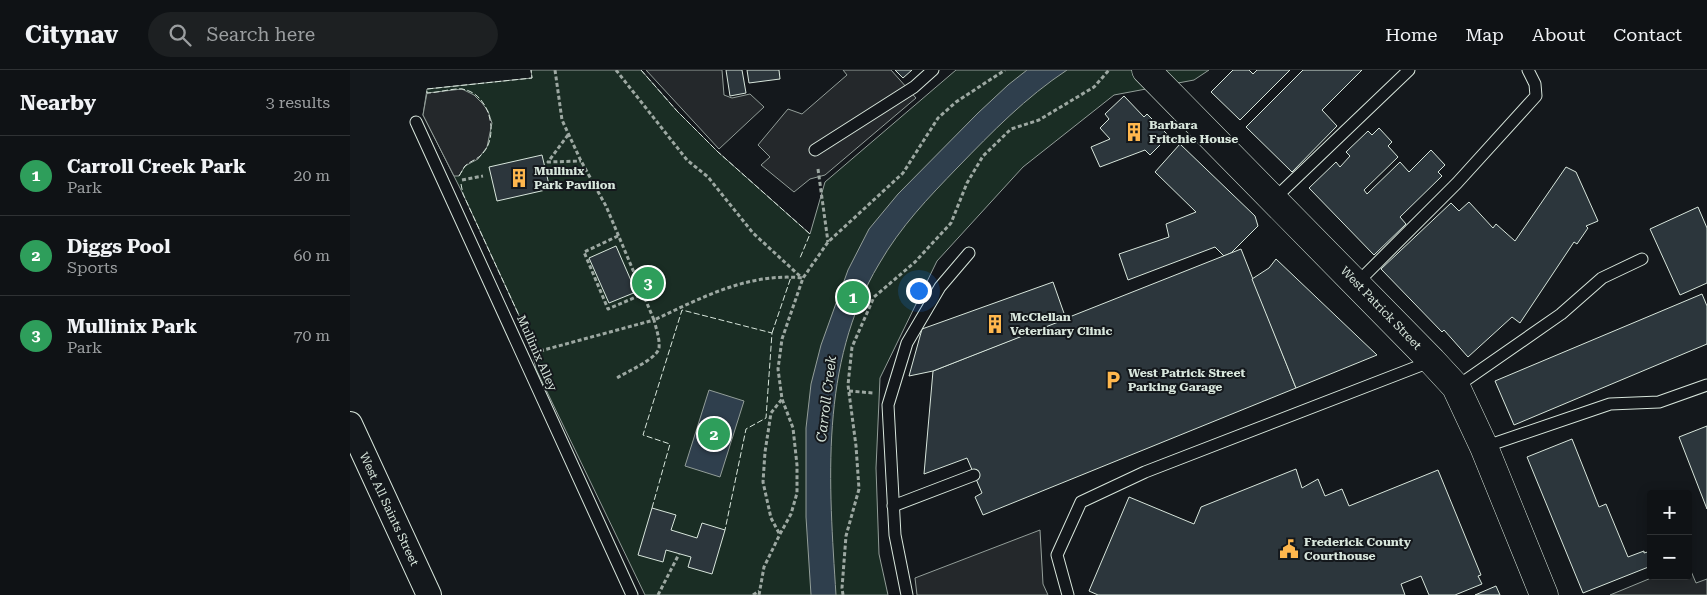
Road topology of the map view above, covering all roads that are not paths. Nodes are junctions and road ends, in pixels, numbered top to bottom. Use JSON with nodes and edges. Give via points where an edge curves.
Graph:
{"nodes":[{"id":1,"x":933,"y":70,"type":"edge"},
{"id":2,"x":1146,"y":70,"type":"edge"},
{"id":3,"x":1409,"y":70,"type":"edge"},
{"id":4,"x":1528,"y":70,"type":"edge"},
{"id":5,"x":416,"y":122,"type":"dead end"},
{"id":6,"x":815,"y":150,"type":"road end"},
{"id":7,"x":1274,"y":199,"type":"junction"},
{"id":8,"x":968,"y":252,"type":"dead end"},
{"id":9,"x":1642,"y":259,"type":"dead end"},
{"id":10,"x":1356,"y":284,"type":"junction"},
{"id":11,"x":1432,"y":361,"type":"junction"},
{"id":12,"x":1707,"y":385,"type":"edge"},
{"id":13,"x":1456,"y":387,"type":"junction"},
{"id":14,"x":350,"y":424,"type":"edge"},
{"id":15,"x":1484,"y":447,"type":"junction"},
{"id":16,"x":974,"y":475,"type":"dead end"},
{"id":17,"x":893,"y":506,"type":"junction"},
{"id":18,"x":429,"y":595,"type":"edge"},
{"id":19,"x":632,"y":595,"type":"edge"},
{"id":20,"x":907,"y":595,"type":"edge"},
{"id":21,"x":1068,"y":595,"type":"edge"},
{"id":22,"x":1544,"y":595,"type":"edge"}],
"edges":[{"from":1,"to":6,"type":"lane","via":[[914,87]]},
{"from":2,"to":7,"type":"main road","name":"West Patrick Street"},
{"from":3,"to":7,"type":"lane"},
{"from":4,"to":10,"type":"lane","via":[[1535,84],[1536,96],[1457,183]]},
{"from":5,"to":19,"type":"lane","name":"Mullinix Alley"},
{"from":7,"to":10,"type":"main road","name":"West Patrick Street"},
{"from":8,"to":17,"type":"lane","via":[[940,287],[907,343],[888,405]]},
{"from":9,"to":13,"type":"lane","via":[[1602,278],[1561,314]]},
{"from":10,"to":11,"type":"main road","name":"West Patrick Street"},
{"from":11,"to":13,"type":"main road","name":"West Patrick Street"},
{"from":11,"to":21,"type":"lane","via":[[1145,472],[1082,502],[1057,555]]},
{"from":12,"to":15,"type":"lane","via":[[1659,402],[1610,404]]},
{"from":13,"to":15,"type":"main road","name":"West Patrick Street"},
{"from":14,"to":18,"type":"street","name":"West All Saints Street"},
{"from":15,"to":22,"type":"main road","name":"West Patrick Street"},
{"from":16,"to":17,"type":"lane"},
{"from":17,"to":20,"type":"lane","via":[[895,535]]}]}
